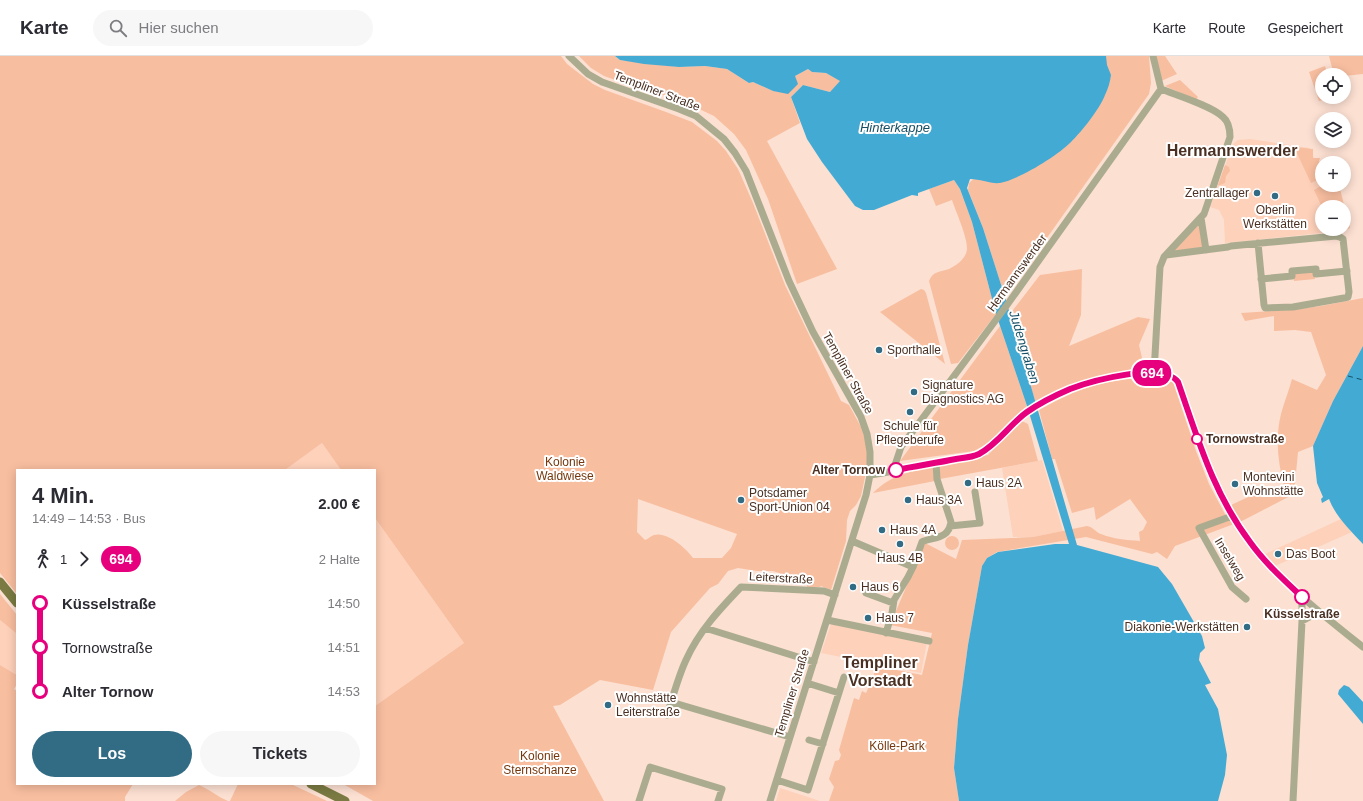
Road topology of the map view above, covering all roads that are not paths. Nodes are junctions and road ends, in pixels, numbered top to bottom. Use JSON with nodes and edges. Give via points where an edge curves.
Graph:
{"nodes":[{"id":1,"x":568,"y":56,"type":"edge"},
{"id":2,"x":1153,"y":56,"type":"edge"},
{"id":3,"x":1161,"y":89,"type":"junction"},
{"id":4,"x":1201,"y":218,"type":"junction"},
{"id":5,"x":1258,"y":243,"type":"junction"},
{"id":6,"x":1206,"y":250,"type":"junction"},
{"id":7,"x":1166,"y":254,"type":"junction"},
{"id":8,"x":1347,"y":271,"type":"junction"},
{"id":9,"x":1261,"y":279,"type":"junction"},
{"id":10,"x":1154,"y":372,"type":"junction"},
{"id":11,"x":936,"y":463,"type":"junction"},
{"id":12,"x":893,"y":471,"type":"junction"},
{"id":13,"x":870,"y":475,"type":"junction"},
{"id":14,"x":975,"y":492,"type":"dead end"},
{"id":15,"x":1232,"y":516,"type":"junction"},
{"id":16,"x":950,"y":526,"type":"junction"},
{"id":17,"x":852,"y":541,"type":"junction"},
{"id":18,"x":913,"y":567,"type":"junction"},
{"id":19,"x":0,"y":582,"type":"edge"},
{"id":20,"x":866,"y":593,"type":"dead end"},
{"id":21,"x":835,"y":595,"type":"junction"},
{"id":22,"x":1302,"y":598,"type":"junction"},
{"id":23,"x":1246,"y":599,"type":"dead end"},
{"id":24,"x":16,"y":603,"type":"edge"},
{"id":25,"x":894,"y":603,"type":"junction"},
{"id":26,"x":1319,"y":612,"type":"junction"},
{"id":27,"x":827,"y":620,"type":"junction"},
{"id":28,"x":1302,"y":621,"type":"junction"},
{"id":29,"x":705,"y":628,"type":"junction"},
{"id":30,"x":886,"y":633,"type":"junction"},
{"id":31,"x":929,"y":641,"type":"dead end"},
{"id":32,"x":1363,"y":647,"type":"edge"},
{"id":33,"x":814,"y":662,"type":"junction"},
{"id":34,"x":844,"y":677,"type":"dead end"},
{"id":35,"x":807,"y":683,"type":"junction"},
{"id":36,"x":839,"y":693,"type":"junction"},
{"id":37,"x":672,"y":702,"type":"junction"},
{"id":38,"x":667,"y":715,"type":"dead end"},
{"id":39,"x":790,"y":737,"type":"junction"},
{"id":40,"x":809,"y":740,"type":"dead end"},
{"id":41,"x":823,"y":744,"type":"junction"},
{"id":42,"x":777,"y":780,"type":"junction"},
{"id":43,"x":313,"y":785,"type":"edge"},
{"id":44,"x":344,"y":801,"type":"edge"},
{"id":45,"x":640,"y":801,"type":"edge"},
{"id":46,"x":718,"y":801,"type":"edge"},
{"id":47,"x":770,"y":801,"type":"edge"},
{"id":48,"x":1293,"y":801,"type":"edge"}],
"edges":[{"from":1,"to":13,"type":"street","name":"Templiner Straße","via":[[588,74],[602,82],[696,116],[724,139],[735,153],[746,171],[804,314],[861,417],[870,452]]},
{"from":2,"to":3,"type":"street"},
{"from":3,"to":4,"type":"street","via":[[1216,112],[1224,117],[1229,126],[1229,142]]},
{"from":3,"to":12,"type":"street","name":"Hermannswerder","via":[[998,318],[901,447]]},
{"from":4,"to":6,"type":"street"},
{"from":4,"to":7,"type":"street"},
{"from":5,"to":6,"type":"street"},
{"from":5,"to":8,"type":"street","via":[[1339,236],[1343,239]]},
{"from":5,"to":9,"type":"street"},
{"from":6,"to":7,"type":"street"},
{"from":7,"to":10,"type":"street","via":[[1160,267]]},
{"from":8,"to":9,"type":"street","via":[[1316,274],[1316,269],[1292,271],[1292,276]]},
{"from":8,"to":9,"type":"street","via":[[1349,294],[1346,298],[1293,307],[1266,308]]},
{"from":10,"to":11,"type":"street","via":[[1098,380],[1069,390],[1028,412],[979,455]]},
{"from":10,"to":15,"type":"street","via":[[1173,377],[1178,382],[1211,475]]},
{"from":11,"to":12,"type":"street"},
{"from":11,"to":16,"type":"street","via":[[937,479]]},
{"from":12,"to":13,"type":"street"},
{"from":13,"to":17,"type":"street","name":"Templiner Straße"},
{"from":14,"to":16,"type":"street","via":[[980,523]]},
{"from":15,"to":22,"type":"street","via":[[1264,560]]},
{"from":15,"to":23,"type":"street","name":"Inselweg","via":[[1199,528],[1232,587]]},
{"from":16,"to":18,"type":"street","via":[[943,536],[922,542]]},
{"from":17,"to":18,"type":"street"},
{"from":17,"to":21,"type":"street","name":"Templiner Straße"},
{"from":18,"to":25,"type":"street"},
{"from":19,"to":24,"type":"main road"},
{"from":20,"to":25,"type":"street"},
{"from":21,"to":27,"type":"street","name":"Templiner Straße"},
{"from":21,"to":29,"type":"street","name":"Leiterstraße","via":[[824,591],[741,587]]},
{"from":22,"to":26,"type":"street"},
{"from":22,"to":28,"type":"street"},
{"from":25,"to":30,"type":"street"},
{"from":26,"to":28,"type":"street"},
{"from":26,"to":32,"type":"street"},
{"from":27,"to":30,"type":"street"},
{"from":27,"to":33,"type":"street","name":"Templiner Straße"},
{"from":28,"to":48,"type":"street"},
{"from":29,"to":33,"type":"street"},
{"from":29,"to":37,"type":"street","name":"Leiterstraße","via":[[685,661]]},
{"from":30,"to":31,"type":"street"},
{"from":33,"to":35,"type":"street","name":"Templiner Straße"},
{"from":34,"to":36,"type":"street"},
{"from":35,"to":36,"type":"street"},
{"from":35,"to":39,"type":"street","name":"Templiner Straße"},
{"from":36,"to":41,"type":"street"},
{"from":37,"to":38,"type":"street","name":"Leiterstraße"},
{"from":37,"to":39,"type":"street"},
{"from":39,"to":42,"type":"street","name":"Templiner Straße"},
{"from":40,"to":41,"type":"street"},
{"from":41,"to":42,"type":"street","via":[[808,790]]},
{"from":42,"to":47,"type":"street","name":"Templiner Straße"},
{"from":43,"to":44,"type":"main road"},
{"from":45,"to":46,"type":"street","via":[[650,768],[722,789]]}]}
